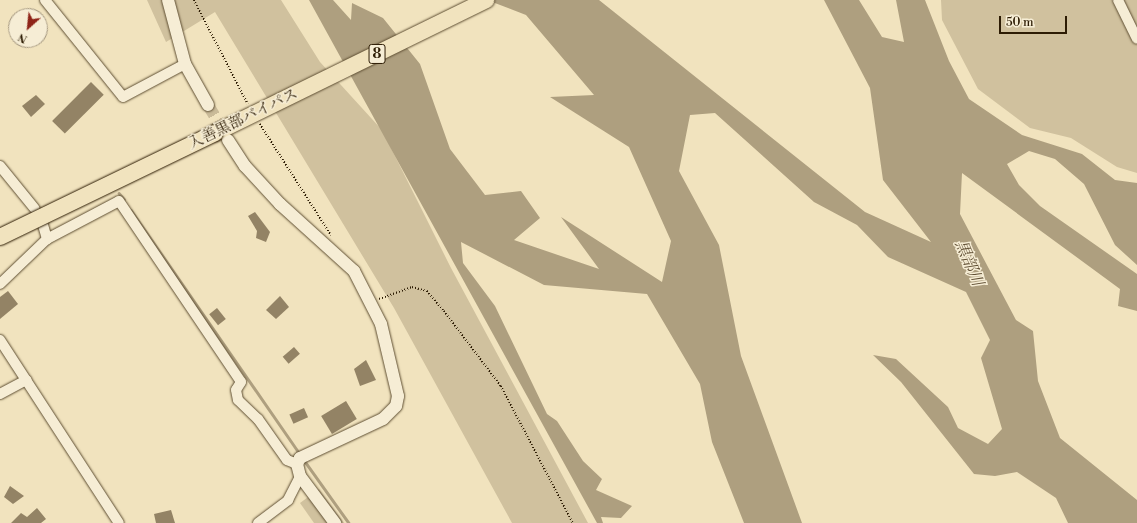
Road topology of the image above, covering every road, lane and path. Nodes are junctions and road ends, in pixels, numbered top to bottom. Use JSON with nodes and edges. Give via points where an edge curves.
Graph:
{"nodes":[{"id":1,"x":45,"y":0,"type":"edge"},
{"id":2,"x":168,"y":0,"type":"edge"},
{"id":3,"x":194,"y":0,"type":"edge"},
{"id":4,"x":486,"y":0,"type":"edge"},
{"id":5,"x":1118,"y":0,"type":"edge"},
{"id":6,"x":1137,"y":39,"type":"edge"},
{"id":7,"x":185,"y":64,"type":"junction"},
{"id":8,"x":208,"y":105,"type":"tunnel mouth"},
{"id":9,"x":259,"y":112,"type":"junction"},
{"id":10,"x":221,"y":136,"type":"junction"},
{"id":11,"x":0,"y":166,"type":"edge"},
{"id":12,"x":35,"y":209,"type":"dead end"},
{"id":13,"x":43,"y":225,"type":"dead end"},
{"id":14,"x":0,"y":237,"type":"edge"},
{"id":15,"x":332,"y":237,"type":"dead end"},
{"id":16,"x":47,"y":240,"type":"junction"},
{"id":17,"x":0,"y":284,"type":"edge"},
{"id":18,"x":371,"y":301,"type":"junction"},
{"id":19,"x":0,"y":340,"type":"edge"},
{"id":20,"x":26,"y":380,"type":"junction"},
{"id":21,"x":0,"y":394,"type":"edge"},
{"id":22,"x":296,"y":464,"type":"junction"},
{"id":23,"x":300,"y":476,"type":"junction"},
{"id":24,"x":120,"y":523,"type":"edge"},
{"id":25,"x":258,"y":523,"type":"edge"},
{"id":26,"x":335,"y":523,"type":"edge"},
{"id":27,"x":573,"y":523,"type":"edge"}],
"edges":[{"from":1,"to":7,"type":"street","via":[[123,97]]},
{"from":2,"to":7,"type":"street"},
{"from":3,"to":9,"type":"path"},
{"from":4,"to":9,"type":"highway","name":"入善黒部バイパス","number":"8"},
{"from":5,"to":6,"type":"street"},
{"from":7,"to":8,"type":"street"},
{"from":9,"to":10,"type":"highway","name":"入善黒部バイパス","number":"8"},
{"from":9,"to":15,"type":"path"},
{"from":10,"to":14,"type":"highway","name":"入善黒部バイパス","number":"8","bridge":true},
{"from":10,"to":18,"type":"street","via":[[280,204],[354,271]]},
{"from":11,"to":12,"type":"street"},
{"from":13,"to":16,"type":"street"},
{"from":16,"to":17,"type":"street"},
{"from":16,"to":22,"type":"street","via":[[119,201],[241,382],[236,390],[238,400],[258,419],[287,460]]},
{"from":18,"to":22,"type":"street","via":[[396,388],[396,406],[383,419],[300,458]]},
{"from":18,"to":27,"type":"path","via":[[412,287],[427,291],[475,348],[500,386]]},
{"from":19,"to":20,"type":"street"},
{"from":20,"to":21,"type":"street"},
{"from":20,"to":24,"type":"street"},
{"from":22,"to":23,"type":"street"},
{"from":23,"to":25,"type":"street","via":[[288,500]]},
{"from":23,"to":26,"type":"street"}]}
